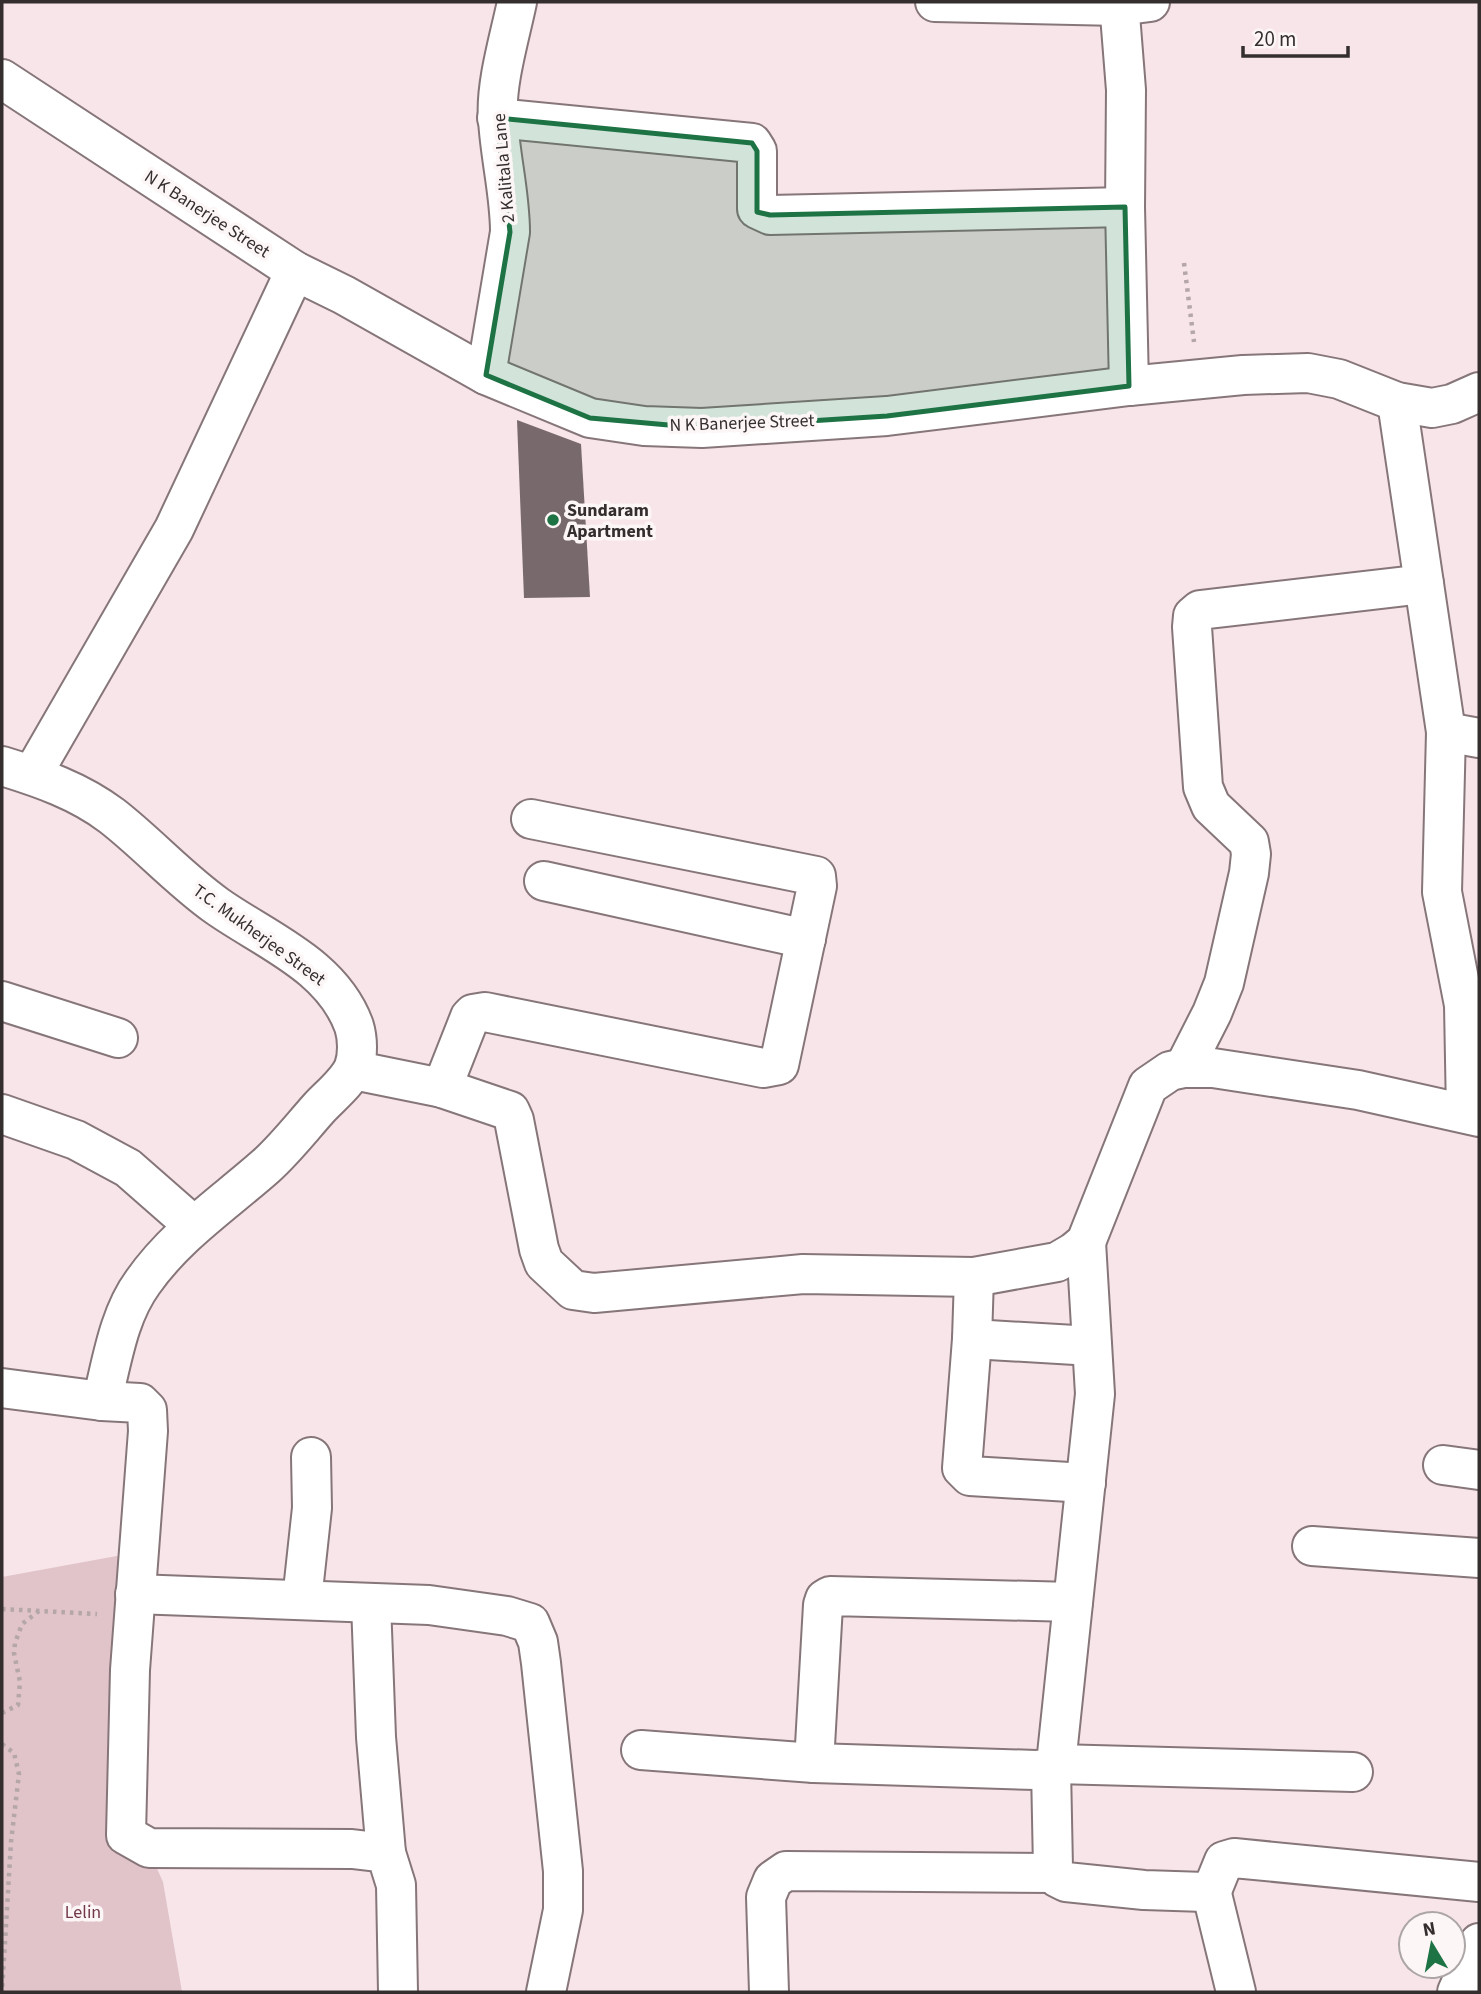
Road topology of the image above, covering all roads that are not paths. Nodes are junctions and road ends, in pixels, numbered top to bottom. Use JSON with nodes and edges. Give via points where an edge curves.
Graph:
{"nodes":[{"id":1,"x":517,"y":2,"type":"edge"},
{"id":2,"x":935,"y":2,"type":"edge"},
{"id":3,"x":1129,"y":3,"type":"edge"},
{"id":4,"x":2,"y":79,"type":"edge"},
{"id":5,"x":497,"y":118,"type":"junction"},
{"id":6,"x":1125,"y":207,"type":"junction"},
{"id":7,"x":295,"y":271,"type":"junction"},
{"id":8,"x":485,"y":375,"type":"junction"},
{"id":9,"x":1129,"y":386,"type":"junction"},
{"id":10,"x":1479,"y":392,"type":"edge"},
{"id":11,"x":1397,"y":402,"type":"junction"},
{"id":12,"x":1424,"y":584,"type":"junction"},
{"id":13,"x":1463,"y":735,"type":"edge"},
{"id":14,"x":17,"y":771,"type":"edge"},
{"id":15,"x":531,"y":819,"type":"dead end"},
{"id":16,"x":544,"y":881,"type":"dead end"},
{"id":17,"x":806,"y":939,"type":"junction"},
{"id":18,"x":2,"y":1001,"type":"edge"},
{"id":19,"x":118,"y":1038,"type":"dead end"},
{"id":20,"x":1184,"y":1068,"type":"junction"},
{"id":21,"x":353,"y":1070,"type":"junction"},
{"id":22,"x":442,"y":1088,"type":"junction"},
{"id":23,"x":2,"y":1114,"type":"edge"},
{"id":24,"x":1473,"y":1115,"type":"edge"},
{"id":25,"x":193,"y":1225,"type":"junction"},
{"id":26,"x":1086,"y":1241,"type":"junction"},
{"id":27,"x":974,"y":1277,"type":"junction"},
{"id":28,"x":972,"y":1339,"type":"junction"},
{"id":29,"x":1093,"y":1346,"type":"junction"},
{"id":30,"x":2,"y":1388,"type":"edge"},
{"id":31,"x":102,"y":1401,"type":"junction"},
{"id":32,"x":311,"y":1457,"type":"dead end"},
{"id":33,"x":1086,"y":1483,"type":"junction"},
{"id":34,"x":1312,"y":1546,"type":"dead end"},
{"id":35,"x":1479,"y":1558,"type":"edge"},
{"id":36,"x":302,"y":1600,"type":"junction"},
{"id":37,"x":1073,"y":1602,"type":"junction"},
{"id":38,"x":370,"y":1603,"type":"junction"},
{"id":39,"x":134,"y":1606,"type":"junction"},
{"id":40,"x":641,"y":1750,"type":"dead end"},
{"id":41,"x":814,"y":1763,"type":"junction"},
{"id":42,"x":1053,"y":1766,"type":"junction"},
{"id":43,"x":1353,"y":1772,"type":"dead end"},
{"id":44,"x":386,"y":1853,"type":"junction"},
{"id":45,"x":1055,"y":1872,"type":"junction"},
{"id":46,"x":1479,"y":1882,"type":"edge"},
{"id":47,"x":1211,"y":1890,"type":"junction"},
{"id":48,"x":1479,"y":1943,"type":"edge"},
{"id":49,"x":398,"y":1992,"type":"edge"},
{"id":50,"x":546,"y":1992,"type":"edge"},
{"id":51,"x":769,"y":1992,"type":"edge"},
{"id":52,"x":1236,"y":1992,"type":"edge"},
{"id":53,"x":1457,"y":1992,"type":"edge"}],
"edges":[{"from":1,"to":5,"type":"street","name":"2 Kalitala Lane"},
{"from":2,"to":3,"type":"street"},
{"from":3,"to":6,"type":"street"},
{"from":4,"to":7,"type":"street","name":"N K Banerjee Street"},
{"from":5,"to":6,"type":"street","via":[[752,143],[757,151],[757,209],[770,215]]},
{"from":5,"to":8,"type":"street","name":"2 Kalitala Lane","via":[[510,232]]},
{"from":6,"to":9,"type":"street"},
{"from":7,"to":8,"type":"street","name":"N K Banerjee Street"},
{"from":7,"to":14,"type":"street","via":[[174,529]]},
{"from":8,"to":9,"type":"street","name":"N K Banerjee Street","via":[[590,418],[702,428],[887,416]]},
{"from":9,"to":11,"type":"street","name":"N K Banerjee Street","via":[[1308,373],[1339,379]]},
{"from":10,"to":11,"type":"street","name":"N K Banerjee Street","via":[[1442,407]]},
{"from":11,"to":12,"type":"street"},
{"from":12,"to":13,"type":"street"},
{"from":12,"to":20,"type":"street","via":[[1200,610],[1193,616],[1203,787],[1210,806],[1249,842],[1251,854],[1224,983]]},
{"from":13,"to":24,"type":"street","via":[[1442,892],[1464,1005]]},
{"from":14,"to":21,"type":"street","name":"T.C. Mukherjee Street","via":[[58,784],[112,816],[216,906],[326,982],[354,1026]]},
{"from":15,"to":17,"type":"street","via":[[813,874],[817,886]]},
{"from":16,"to":17,"type":"street"},
{"from":17,"to":22,"type":"street","via":[[775,1068],[485,1012],[471,1017]]},
{"from":18,"to":19,"type":"street"},
{"from":20,"to":24,"type":"street","via":[[1358,1090]]},
{"from":20,"to":26,"type":"street","via":[[1148,1086]]},
{"from":21,"to":22,"type":"street"},
{"from":21,"to":25,"type":"street","via":[[268,1165]]},
{"from":22,"to":27,"type":"street","via":[[510,1111],[539,1249],[544,1263],[573,1290],[615,1293],[803,1274]]},
{"from":23,"to":25,"type":"street","via":[[76,1140],[128,1168]]},
{"from":25,"to":31,"type":"street","via":[[132,1297]]},
{"from":26,"to":27,"type":"street","via":[[1056,1262]]},
{"from":26,"to":29,"type":"street"},
{"from":27,"to":28,"type":"street"},
{"from":28,"to":29,"type":"street"},
{"from":28,"to":33,"type":"street","via":[[964,1473]]},
{"from":29,"to":33,"type":"street","via":[[1095,1394]]},
{"from":30,"to":31,"type":"street"},
{"from":31,"to":39,"type":"street","via":[[140,1403],[149,1418]]},
{"from":32,"to":36,"type":"street","via":[[312,1508]]},
{"from":33,"to":37,"type":"street"},
{"from":34,"to":35,"type":"street"},
{"from":36,"to":38,"type":"street"},
{"from":36,"to":39,"type":"street"},
{"from":37,"to":41,"type":"street","via":[[825,1599]]},
{"from":37,"to":42,"type":"street"},
{"from":38,"to":44,"type":"street"},
{"from":38,"to":50,"type":"street","via":[[429,1605],[530,1623],[541,1663],[563,1871],[563,1910]]},
{"from":39,"to":44,"type":"street","via":[[126,1835],[149,1848]]},
{"from":40,"to":41,"type":"street"},
{"from":41,"to":42,"type":"street","via":[[1036,1770]]},
{"from":42,"to":43,"type":"street"},
{"from":42,"to":45,"type":"street"},
{"from":44,"to":49,"type":"street","via":[[396,1885]]},
{"from":45,"to":47,"type":"street","via":[[1066,1882],[1144,1890]]},
{"from":45,"to":51,"type":"street","via":[[786,1871],[773,1880],[766,1897]]},
{"from":46,"to":47,"type":"street","via":[[1234,1858],[1224,1861]]},
{"from":47,"to":52,"type":"street"},
{"from":48,"to":53,"type":"street"}]}
